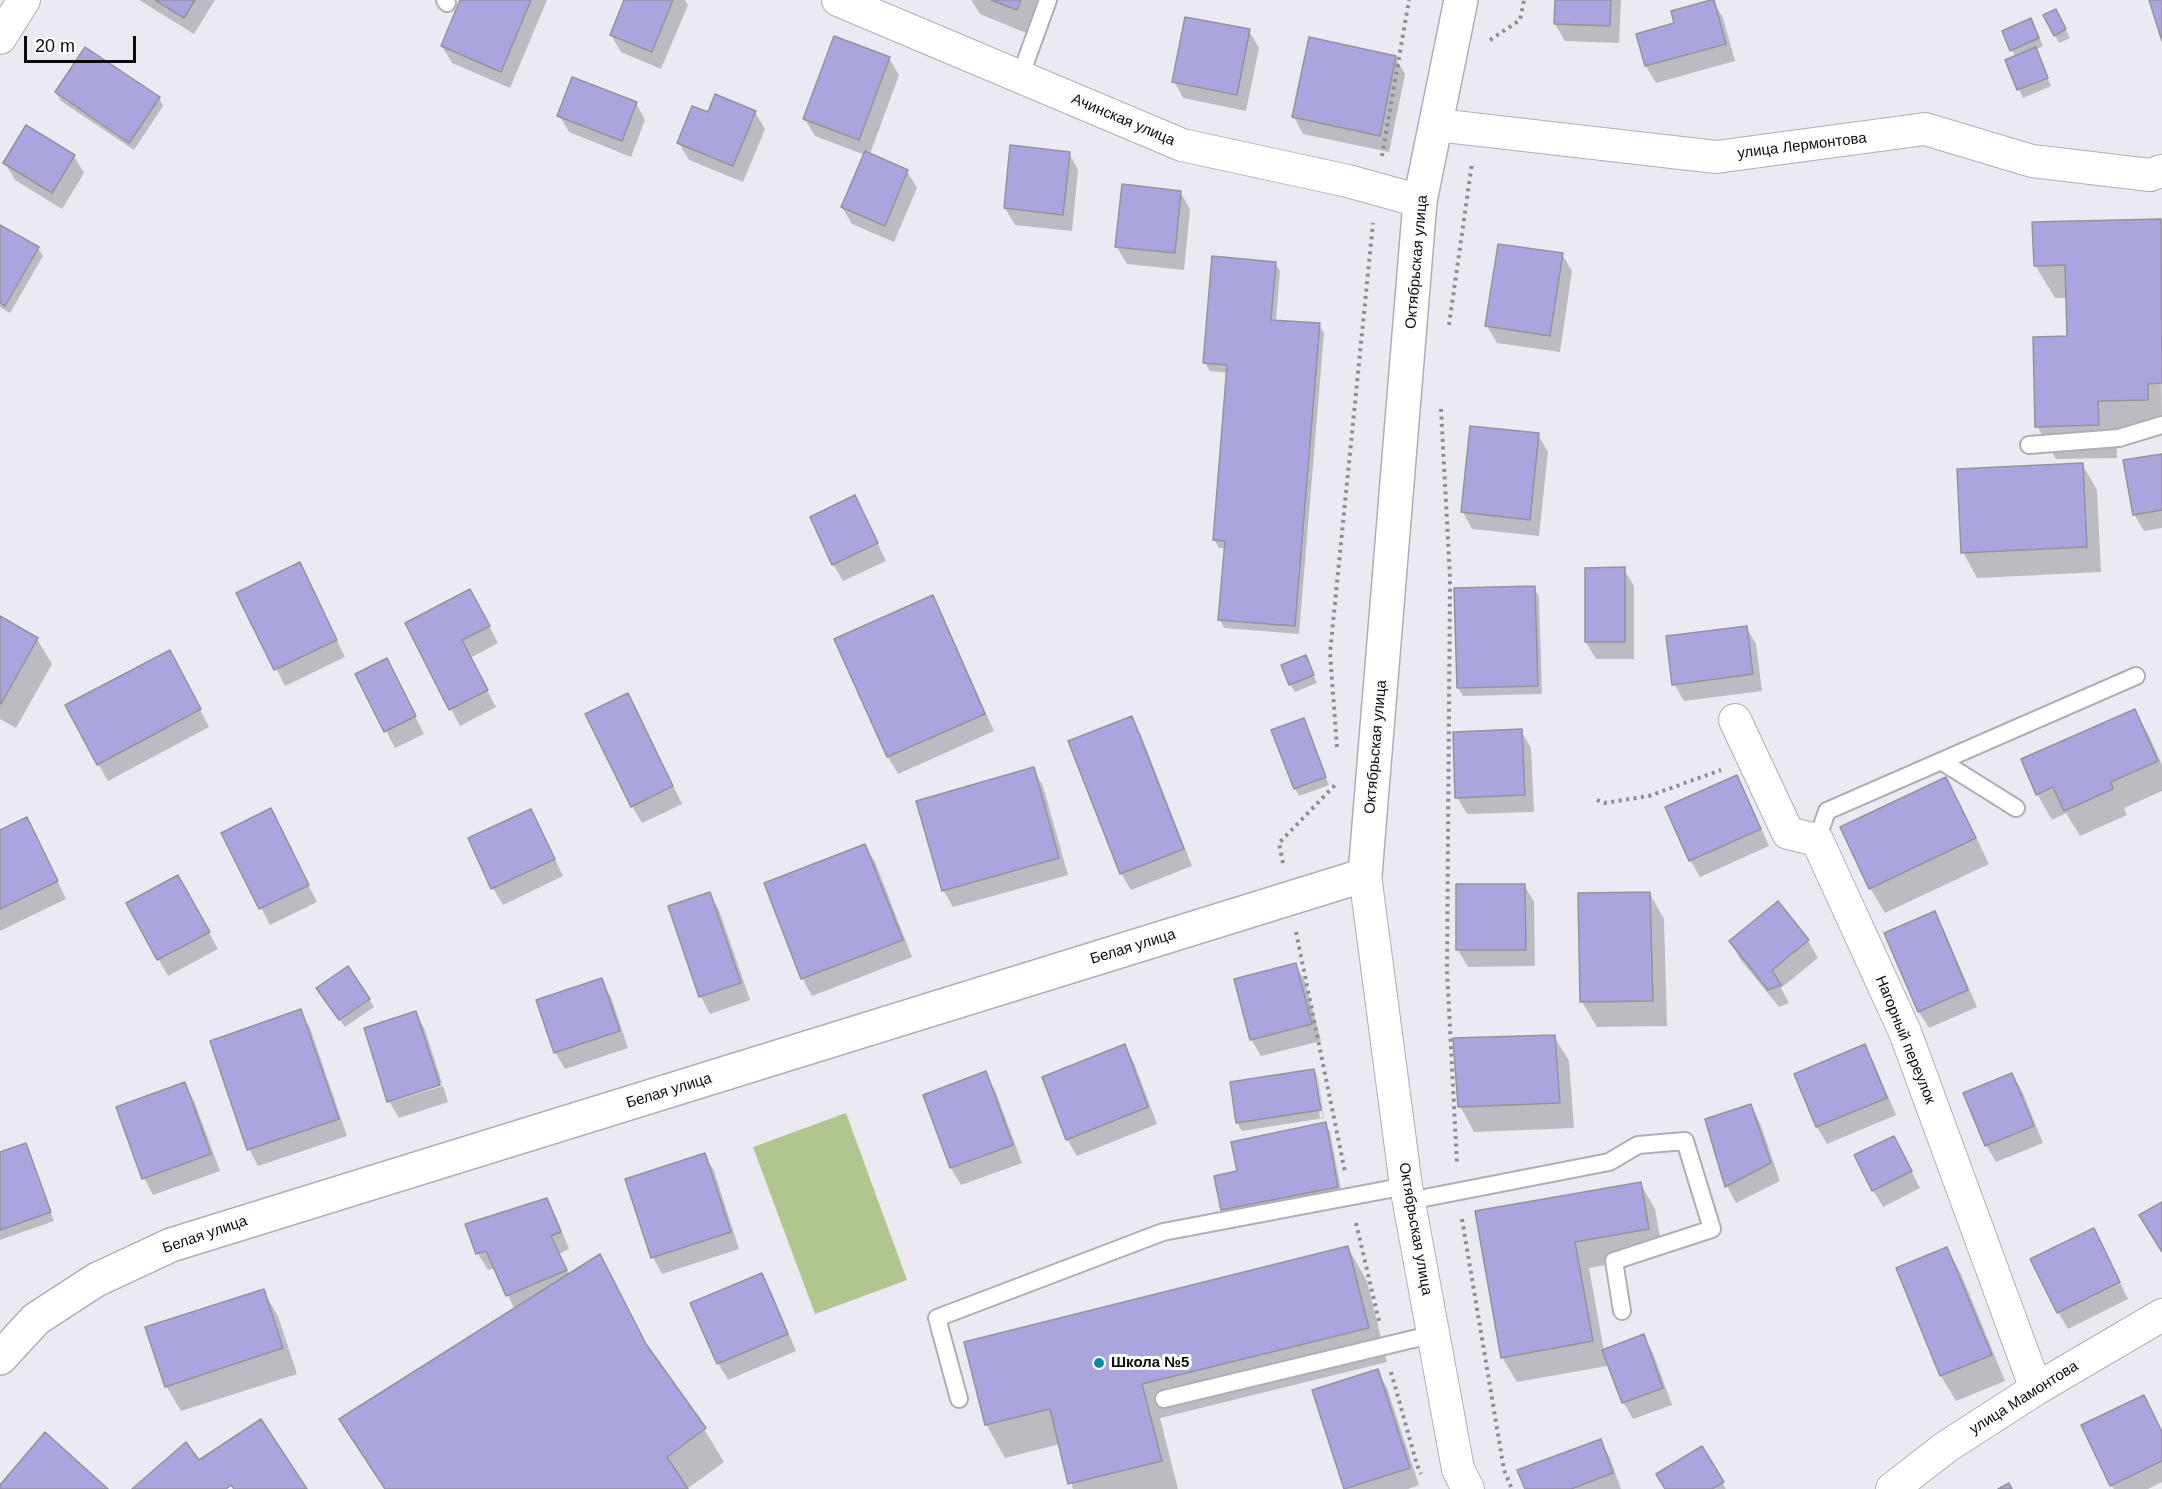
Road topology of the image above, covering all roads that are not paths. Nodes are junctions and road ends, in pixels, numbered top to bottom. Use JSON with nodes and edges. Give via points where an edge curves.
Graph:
{"nodes":[{"id":1,"x":24,"y":0,"type":"edge"},
{"id":2,"x":838,"y":0,"type":"edge"},
{"id":3,"x":1048,"y":0,"type":"edge"},
{"id":4,"x":1461,"y":0,"type":"edge"},
{"id":5,"x":0,"y":38,"type":"edge"},
{"id":6,"x":1020,"y":77,"type":"junction"},
{"id":7,"x":1437,"y":125,"type":"junction"},
{"id":8,"x":2162,"y":171,"type":"edge"},
{"id":9,"x":1420,"y":201,"type":"junction"},
{"id":10,"x":2162,"y":425,"type":"edge"},
{"id":11,"x":2029,"y":445,"type":"dead end"},
{"id":12,"x":2136,"y":676,"type":"dead end"},
{"id":13,"x":1735,"y":720,"type":"dead end"},
{"id":14,"x":1941,"y":761,"type":"junction"},
{"id":15,"x":2016,"y":808,"type":"dead end"},
{"id":16,"x":1817,"y":840,"type":"junction"},
{"id":17,"x":1365,"y":875,"type":"junction"},
{"id":18,"x":1408,"y":1193,"type":"junction"},
{"id":19,"x":1622,"y":1311,"type":"dead end"},
{"id":20,"x":2162,"y":1315,"type":"edge"},
{"id":21,"x":1434,"y":1334,"type":"junction"},
{"id":22,"x":0,"y":1358,"type":"edge"},
{"id":23,"x":2036,"y":1389,"type":"junction"},
{"id":24,"x":959,"y":1399,"type":"dead end"},
{"id":25,"x":1164,"y":1399,"type":"dead end"},
{"id":26,"x":1468,"y":1489,"type":"edge"},
{"id":27,"x":1892,"y":1489,"type":"edge"}],
"edges":[{"from":1,"to":5,"type":"street"},
{"from":2,"to":6,"type":"street","name":"Ачинская улица"},
{"from":3,"to":6,"type":"lane"},
{"from":4,"to":7,"type":"street","name":"Октябрьская улица"},
{"from":6,"to":9,"type":"street","name":"Ачинская улица","via":[[1182,146]]},
{"from":7,"to":8,"type":"street","name":"улица Лермонтова","via":[[1716,157],[1925,129],[2032,161],[2150,175]]},
{"from":7,"to":9,"type":"street","name":"Октябрьская улица"},
{"from":9,"to":17,"type":"street","name":"Октябрьская улица"},
{"from":10,"to":11,"type":"lane","via":[[2119,438]]},
{"from":12,"to":14,"type":"lane"},
{"from":13,"to":16,"type":"street","via":[[1788,833]]},
{"from":14,"to":15,"type":"lane"},
{"from":14,"to":16,"type":"lane","via":[[1827,811]]},
{"from":16,"to":23,"type":"street","name":"Нагорный переулок","via":[[1905,1032]]},
{"from":17,"to":18,"type":"street","name":"Октябрьская улица"},
{"from":17,"to":22,"type":"street","name":"Белая улица","via":[[171,1245],[96,1280],[36,1319]]},
{"from":18,"to":19,"type":"lane","via":[[1458,1192],[1609,1162],[1638,1145],[1685,1141],[1712,1229],[1614,1261]]},
{"from":18,"to":21,"type":"street","name":"Октябрьская улица"},
{"from":18,"to":24,"type":"lane","via":[[1163,1232],[937,1318]]},
{"from":20,"to":23,"type":"street","name":"улица Мамонтова"},
{"from":21,"to":25,"type":"lane"},
{"from":21,"to":26,"type":"street","name":"Октябрьская улица","via":[[1458,1469]]},
{"from":23,"to":27,"type":"street","name":"улица Мамонтова","via":[[1946,1447]]}]}
